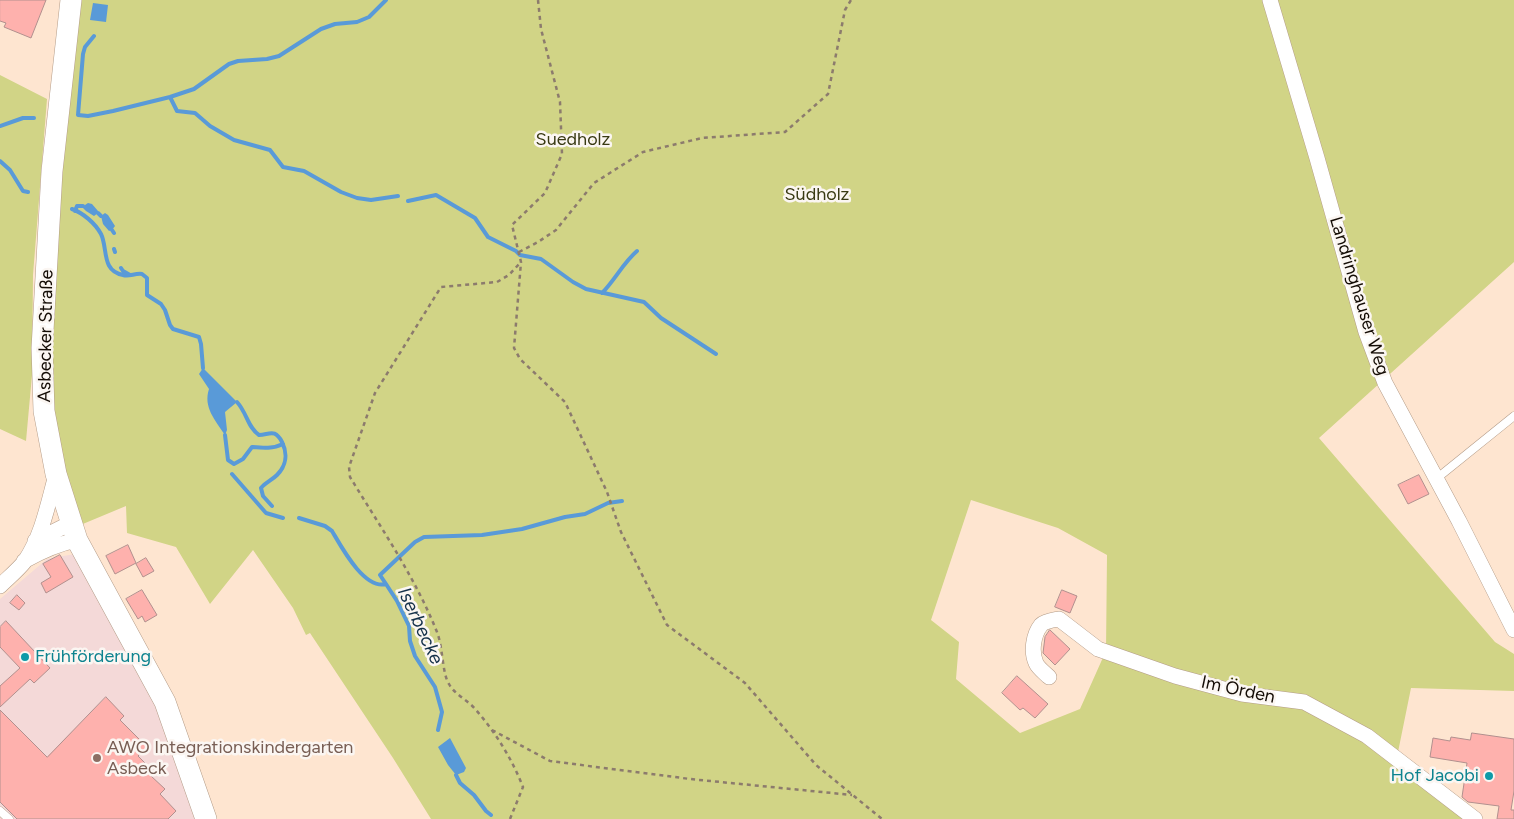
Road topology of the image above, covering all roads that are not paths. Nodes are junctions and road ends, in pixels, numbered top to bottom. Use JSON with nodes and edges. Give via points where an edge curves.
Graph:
{"nodes":[{"id":1,"x":71,"y":0,"type":"edge"},
{"id":2,"x":1270,"y":0,"type":"edge"},
{"id":3,"x":1514,"y":416,"type":"edge"},
{"id":4,"x":56,"y":474,"type":"junction"},
{"id":5,"x":1436,"y":479,"type":"junction"},
{"id":6,"x":74,"y":532,"type":"junction"},
{"id":7,"x":35,"y":541,"type":"junction"},
{"id":8,"x":24,"y":561,"type":"junction"},
{"id":9,"x":0,"y":586,"type":"edge"},
{"id":10,"x":1514,"y":630,"type":"edge"},
{"id":11,"x":1049,"y":677,"type":"dead end"},
{"id":12,"x":0,"y":811,"type":"edge"},
{"id":13,"x":9,"y":819,"type":"edge"},
{"id":14,"x":206,"y":819,"type":"edge"},
{"id":15,"x":1475,"y":819,"type":"edge"}],
"edges":[{"from":1,"to":4,"type":"main road","name":"Asbecker Straße","via":[[52,171],[42,348],[44,411]]},
{"from":2,"to":5,"type":"street","name":"Landringhauser Weg","via":[[1375,359]]},
{"from":3,"to":5,"type":"lane"},
{"from":4,"to":6,"type":"main road","name":"Asbecker Straße"},
{"from":4,"to":7,"type":"street"},
{"from":5,"to":10,"type":"street","name":"Landringhauser Weg"},
{"from":6,"to":7,"type":"street"},
{"from":6,"to":8,"type":"street","via":[[62,543]]},
{"from":6,"to":14,"type":"main road","name":"Asbecker Straße","via":[[165,702]]},
{"from":7,"to":8,"type":"street"},
{"from":8,"to":9,"type":"street"},
{"from":11,"to":15,"type":"street","name":"Im Örden","via":[[1037,665],[1033,642],[1041,625],[1059,619],[1098,649],[1175,676],[1242,694],[1304,702],[1367,736]]},
{"from":12,"to":13,"type":"lane"}]}
